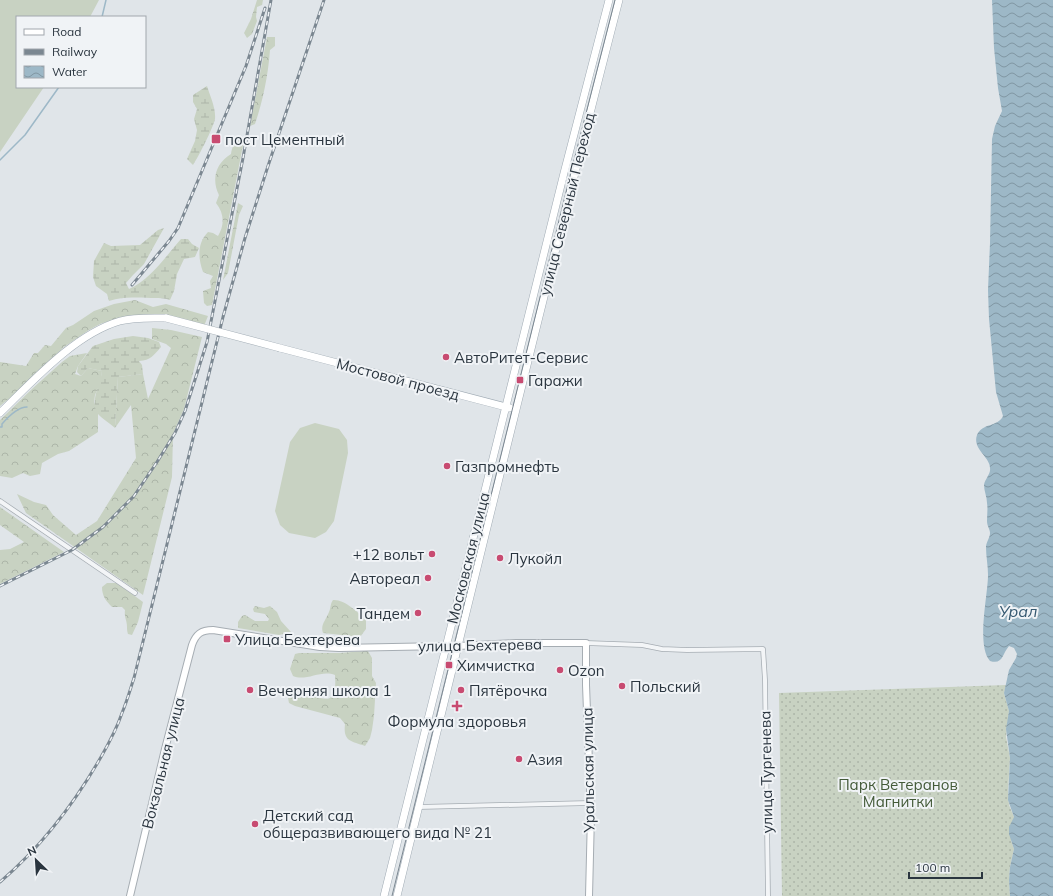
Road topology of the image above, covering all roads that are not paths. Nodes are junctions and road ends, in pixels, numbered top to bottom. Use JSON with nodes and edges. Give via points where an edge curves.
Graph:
{"nodes":[{"id":1,"x":609,"y":0,"type":"edge"},
{"id":2,"x":619,"y":0,"type":"edge"},
{"id":3,"x":506,"y":407,"type":"junction"},
{"id":4,"x":516,"y":409,"type":"junction"},
{"id":5,"x":0,"y":413,"type":"edge"},
{"id":6,"x":0,"y":501,"type":"edge"},
{"id":7,"x":135,"y":592,"type":"dead end"},
{"id":8,"x":199,"y":633,"type":"joint"},
{"id":9,"x":586,"y":644,"type":"junction"},
{"id":10,"x":446,"y":646,"type":"junction"},
{"id":11,"x":458,"y":646,"type":"junction"},
{"id":12,"x":764,"y":649,"type":"joint"},
{"id":13,"x":590,"y":803,"type":"junction"},
{"id":14,"x":418,"y":807,"type":"junction"},
{"id":15,"x":130,"y":895,"type":"edge"},
{"id":16,"x":384,"y":896,"type":"edge"},
{"id":17,"x":397,"y":896,"type":"edge"},
{"id":18,"x":589,"y":896,"type":"edge"},
{"id":19,"x":768,"y":896,"type":"edge"}],
"edges":[{"from":1,"to":3,"type":"main road","name":"улица Северный Переход"},
{"from":2,"to":4,"type":"main road","name":"улица Северный Переход"},
{"from":3,"to":4,"type":"main road","name":"Мостовой проезд"},
{"from":3,"to":5,"type":"main road","name":"Мостовой проезд","bridge":true,"via":[[166,318],[142,318],[120,321],[87,335],[59,357]]},
{"from":3,"to":10,"type":"main road","name":"Московская улица"},
{"from":4,"to":11,"type":"main road","name":"Московская улица"},
{"from":6,"to":7,"type":"street"},
{"from":8,"to":10,"type":"street","name":"улица Бехтерева","via":[[213,630],[339,648]]},
{"from":8,"to":15,"type":"street","name":"Вокзальная улица","via":[[192,645]]},
{"from":9,"to":11,"type":"street","name":"улица Бехтерева","via":[[516,643]]},
{"from":9,"to":12,"type":"street","name":"улица Бехтерева","via":[[642,645],[687,650]]},
{"from":9,"to":13,"type":"street","name":"Уральская улица"},
{"from":10,"to":11,"type":"main road","name":"улица Бехтерева"},
{"from":10,"to":16,"type":"main road","name":"Московская улица"},
{"from":11,"to":14,"type":"main road","name":"Московская улица"},
{"from":12,"to":19,"type":"street","name":"улица Тургенева"},
{"from":13,"to":14,"type":"street"},
{"from":13,"to":18,"type":"street","name":"Уральская улица"},
{"from":14,"to":17,"type":"main road","name":"Московская улица"}]}
